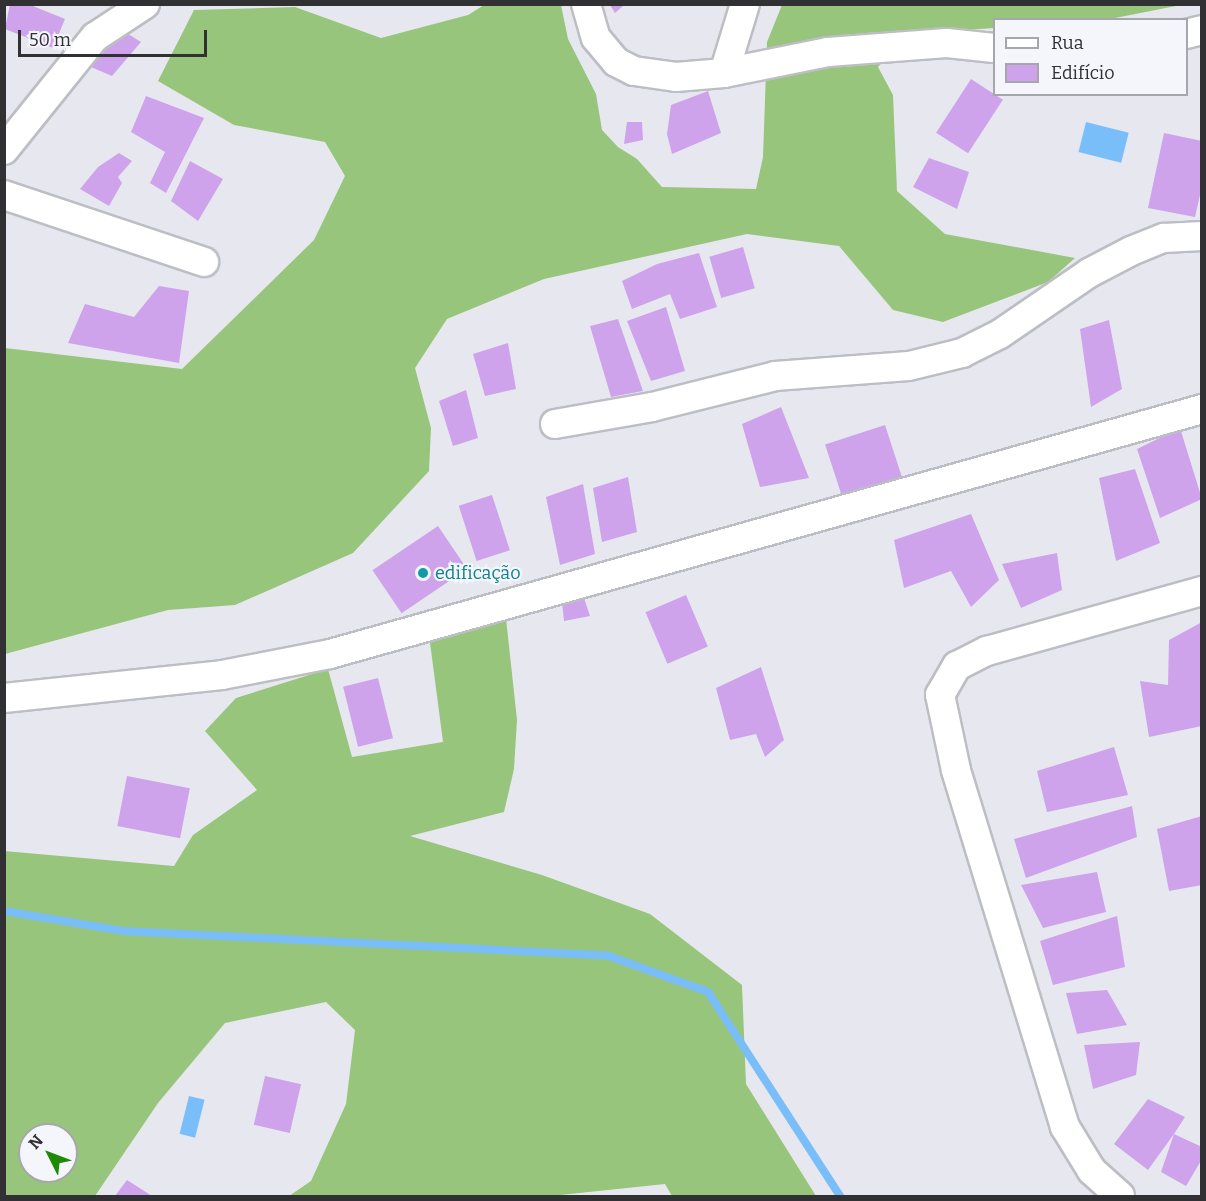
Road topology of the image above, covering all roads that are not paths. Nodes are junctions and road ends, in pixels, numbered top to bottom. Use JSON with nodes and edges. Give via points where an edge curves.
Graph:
{"nodes":[{"id":1,"x":145,"y":4,"type":"edge"},
{"id":2,"x":586,"y":4,"type":"edge"},
{"id":3,"x":745,"y":4,"type":"edge"},
{"id":4,"x":993,"y":48,"type":"edge"},
{"id":5,"x":724,"y":73,"type":"junction"},
{"id":6,"x":4,"y":150,"type":"edge"},
{"id":7,"x":4,"y":195,"type":"edge"},
{"id":8,"x":1202,"y":236,"type":"edge"},
{"id":9,"x":204,"y":262,"type":"dead end"},
{"id":10,"x":1202,"y":409,"type":"edge"},
{"id":11,"x":555,"y":424,"type":"dead end"},
{"id":12,"x":1202,"y":591,"type":"edge"},
{"id":13,"x":4,"y":698,"type":"edge"},
{"id":14,"x":1120,"y":1197,"type":"edge"}],
"edges":[{"from":1,"to":6,"type":"street","via":[[95,38]]},
{"from":2,"to":5,"type":"street","via":[[596,38],[616,62],[634,71],[676,77]]},
{"from":3,"to":5,"type":"street"},
{"from":4,"to":5,"type":"street","via":[[947,43],[828,52]]},
{"from":7,"to":9,"type":"street"},
{"from":8,"to":11,"type":"street","via":[[1164,238],[1131,251],[1089,273],[1000,334],[962,353],[909,366],[775,376],[652,407]]},
{"from":10,"to":13,"type":"street","via":[[330,654],[222,675]]},
{"from":12,"to":14,"type":"street","via":[[987,651],[957,666],[940,695],[956,770],[1065,1127],[1092,1171]]}]}
